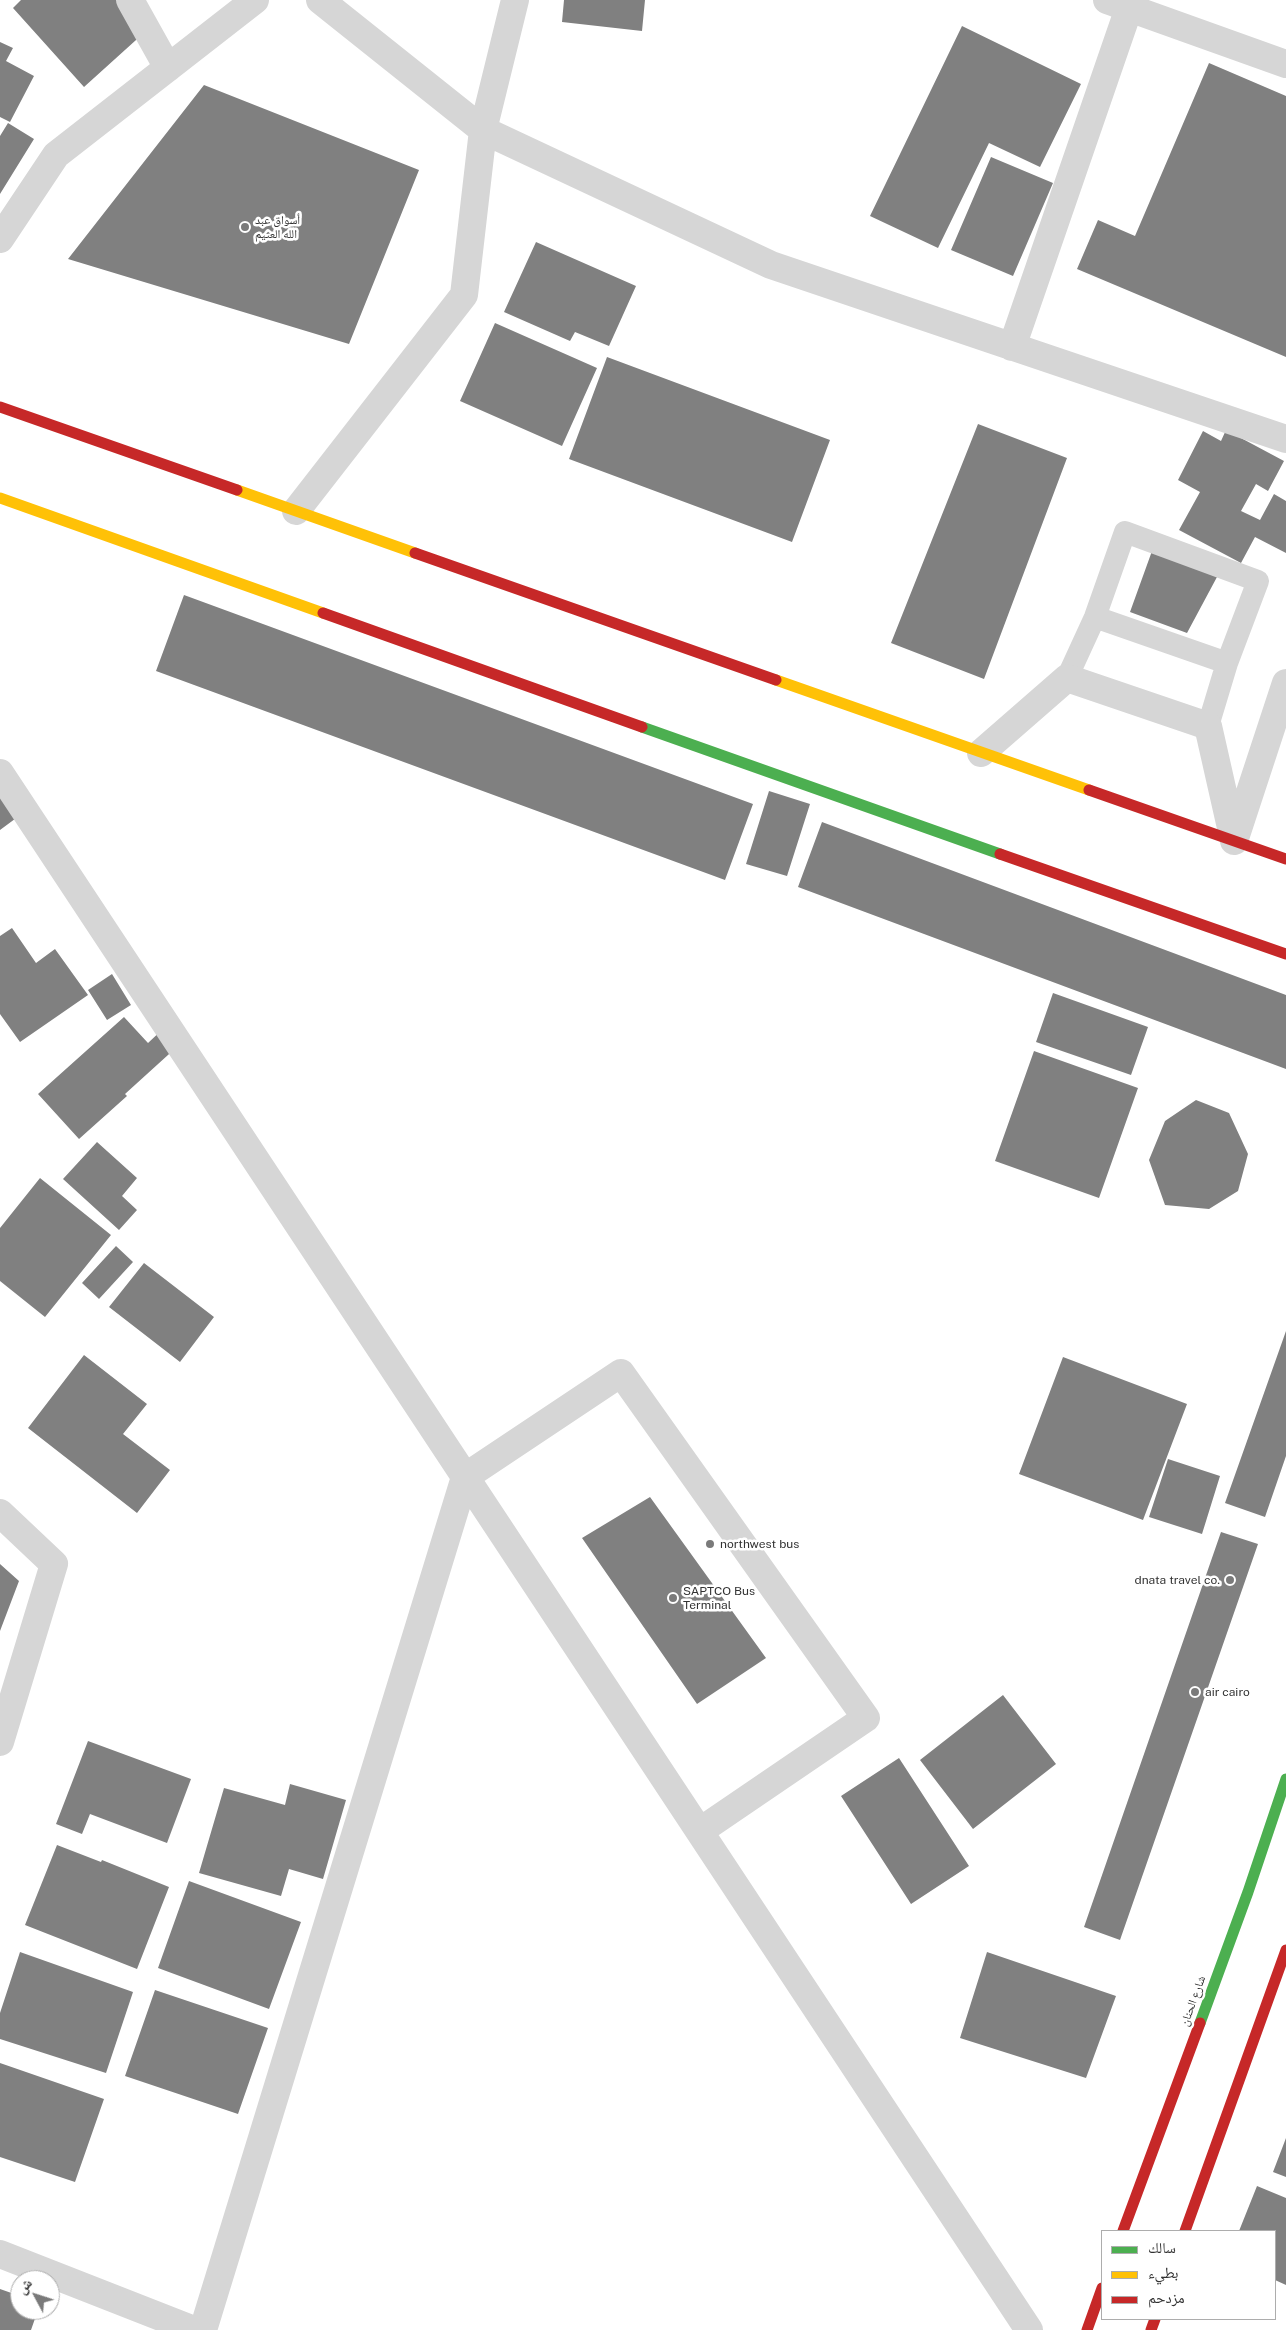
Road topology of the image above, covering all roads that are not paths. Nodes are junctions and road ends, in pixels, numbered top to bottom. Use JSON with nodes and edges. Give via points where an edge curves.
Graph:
{"nodes":[{"id":1,"x":130,"y":0,"type":"edge"},
{"id":2,"x":255,"y":0,"type":"edge"},
{"id":3,"x":320,"y":0,"type":"edge"},
{"id":4,"x":515,"y":0,"type":"edge"},
{"id":5,"x":1118,"y":4,"type":"edge"},
{"id":6,"x":1286,"y":64,"type":"edge"},
{"id":7,"x":168,"y":68,"type":"junction"},
{"id":8,"x":483,"y":130,"type":"junction"},
{"id":9,"x":0,"y":239,"type":"edge"},
{"id":10,"x":1012,"y":347,"type":"junction"},
{"id":11,"x":0,"y":407,"type":"edge"},
{"id":12,"x":1286,"y":439,"type":"edge"},
{"id":13,"x":0,"y":498,"type":"edge"},
{"id":14,"x":296,"y":511,"type":"junction"},
{"id":15,"x":1095,"y":617,"type":"junction"},
{"id":16,"x":1227,"y":663,"type":"junction"},
{"id":17,"x":1067,"y":678,"type":"junction"},
{"id":18,"x":1286,"y":683,"type":"edge"},
{"id":19,"x":1208,"y":726,"type":"junction"},
{"id":20,"x":982,"y":753,"type":"junction"},
{"id":21,"x":0,"y":774,"type":"edge"},
{"id":22,"x":1234,"y":841,"type":"junction"},
{"id":23,"x":1286,"y":859,"type":"edge"},
{"id":24,"x":1286,"y":954,"type":"edge"},
{"id":25,"x":465,"y":1477,"type":"junction"},
{"id":26,"x":0,"y":1513,"type":"edge"},
{"id":27,"x":0,"y":1742,"type":"edge"},
{"id":28,"x":1286,"y":1780,"type":"edge"},
{"id":29,"x":700,"y":1832,"type":"junction"},
{"id":30,"x":1286,"y":1950,"type":"edge"},
{"id":31,"x":1123,"y":2230,"type":"edge"},
{"id":32,"x":1186,"y":2230,"type":"edge"},
{"id":33,"x":0,"y":2254,"type":"edge"},
{"id":34,"x":1101,"y":2291,"type":"edge"},
{"id":35,"x":194,"y":2330,"type":"edge"},
{"id":36,"x":203,"y":2330,"type":"edge"},
{"id":37,"x":1029,"y":2330,"type":"edge"},
{"id":38,"x":1087,"y":2330,"type":"edge"}],
"edges":[{"from":1,"to":7,"type":"street"},
{"from":2,"to":7,"type":"street"},
{"from":3,"to":8,"type":"street"},
{"from":4,"to":8,"type":"street"},
{"from":5,"to":6,"type":"street"},
{"from":5,"to":10,"type":"street"},
{"from":7,"to":9,"type":"street","via":[[56,155]]},
{"from":8,"to":10,"type":"street","via":[[771,265]]},
{"from":8,"to":14,"type":"street","via":[[464,295]]},
{"from":10,"to":12,"type":"street"},
{"from":11,"to":14,"type":"main road"},
{"from":13,"to":24,"type":"main road"},
{"from":14,"to":20,"type":"main road"},
{"from":15,"to":16,"type":"lane"},
{"from":15,"to":16,"type":"lane","via":[[1125,532],[1258,581]]},
{"from":15,"to":17,"type":"lane"},
{"from":16,"to":19,"type":"lane"},
{"from":17,"to":19,"type":"street"},
{"from":17,"to":20,"type":"street"},
{"from":18,"to":22,"type":"street"},
{"from":19,"to":22,"type":"street"},
{"from":20,"to":22,"type":"main road"},
{"from":21,"to":25,"type":"street"},
{"from":22,"to":23,"type":"main road"},
{"from":25,"to":29,"type":"street"},
{"from":25,"to":29,"type":"street","via":[[621,1373],[866,1718]]},
{"from":25,"to":36,"type":"street"},
{"from":26,"to":27,"type":"street","via":[[54,1564]]},
{"from":28,"to":31,"type":"main road","name":"شارع الحنان"},
{"from":29,"to":37,"type":"street"},
{"from":30,"to":32,"type":"main road"},
{"from":33,"to":35,"type":"street"},
{"from":34,"to":38,"type":"main road"}]}
